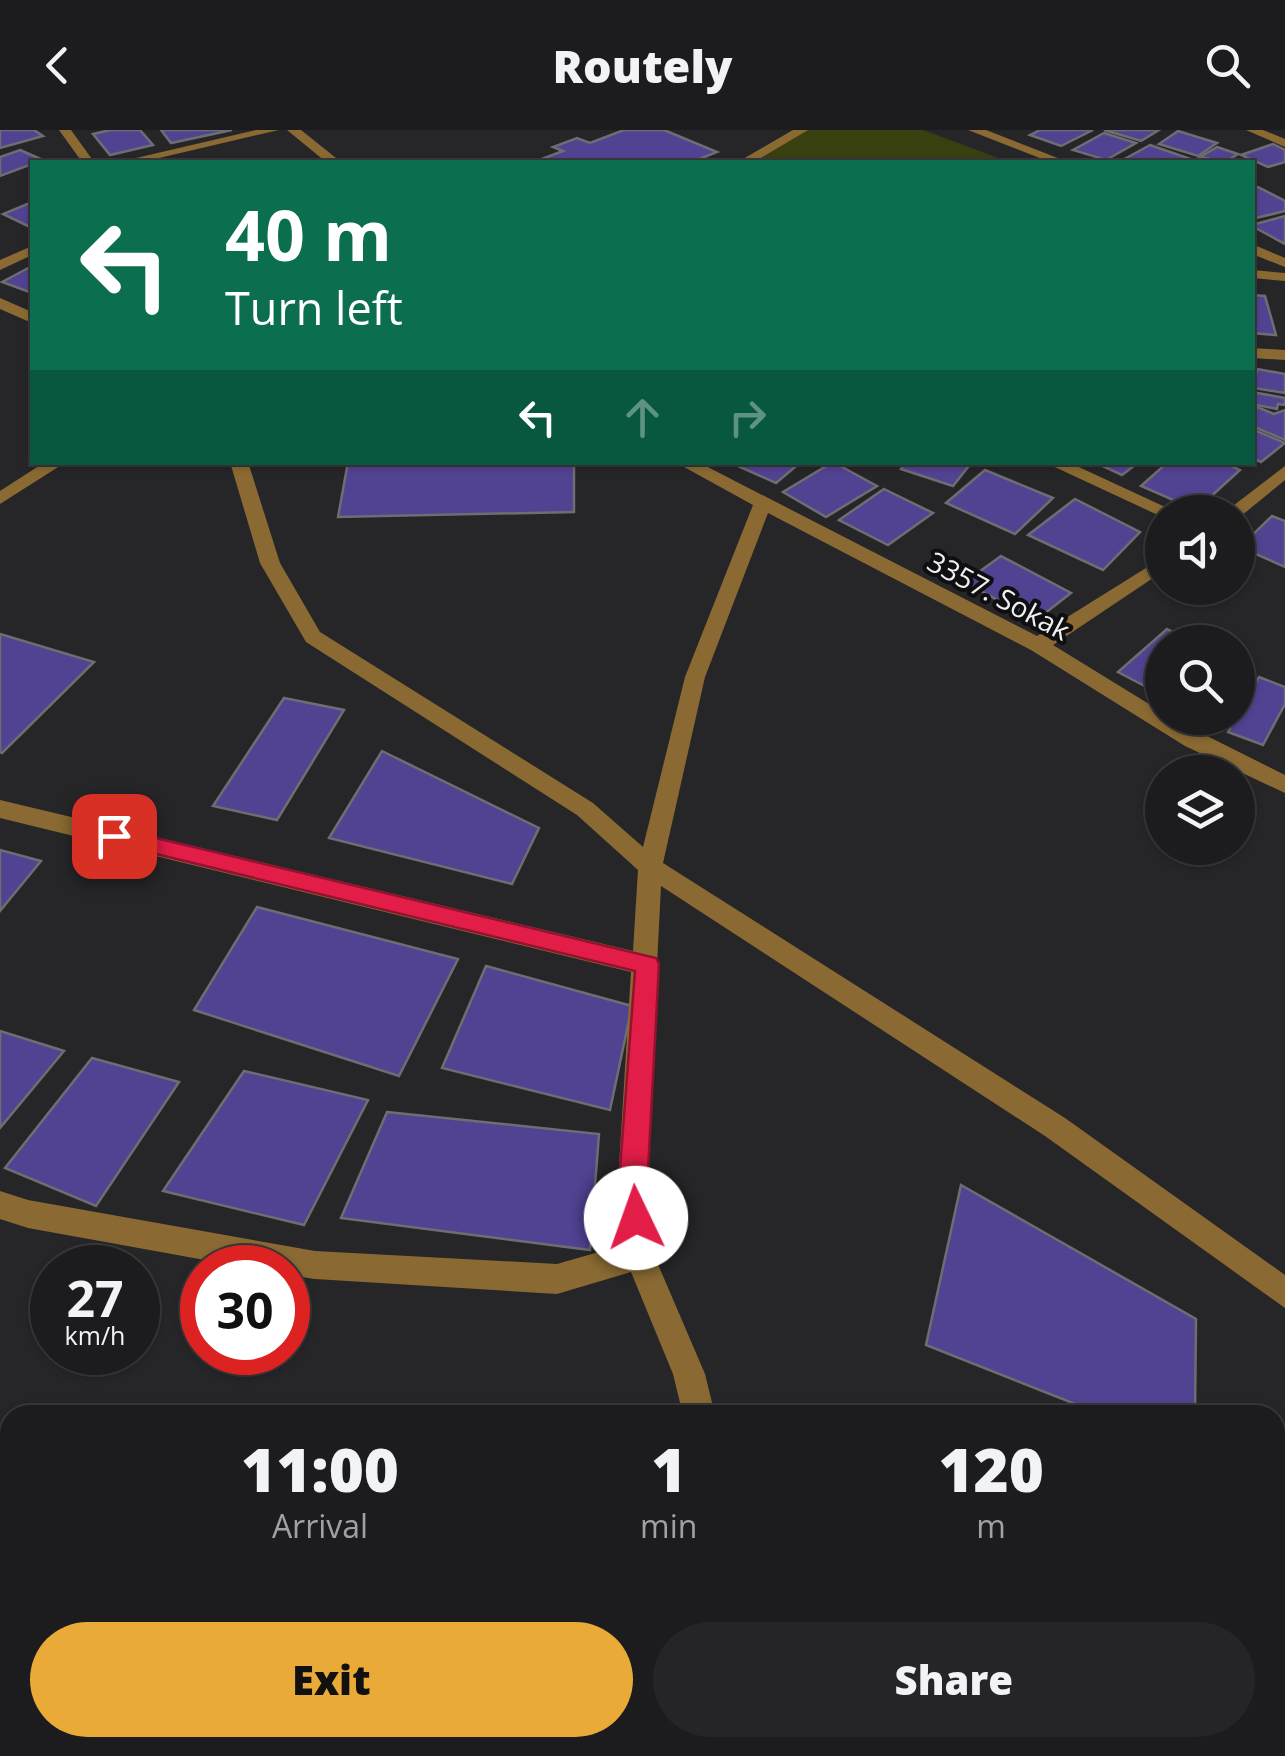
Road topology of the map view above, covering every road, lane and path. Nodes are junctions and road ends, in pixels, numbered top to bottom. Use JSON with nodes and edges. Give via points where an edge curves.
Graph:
{"nodes":[{"id":1,"x":66,"y":130,"type":"edge"},
{"id":2,"x":272,"y":130,"type":"edge"},
{"id":3,"x":293,"y":130,"type":"edge"},
{"id":4,"x":802,"y":130,"type":"edge"},
{"id":5,"x":974,"y":130,"type":"edge"},
{"id":6,"x":1252,"y":130,"type":"edge"},
{"id":7,"x":1271,"y":132,"type":"edge"},
{"id":8,"x":1285,"y":142,"type":"edge"},
{"id":9,"x":87,"y":160,"type":"edge"},
{"id":10,"x":135,"y":160,"type":"edge"},
{"id":11,"x":331,"y":160,"type":"edge"},
{"id":12,"x":749,"y":160,"type":"edge"},
{"id":13,"x":1056,"y":160,"type":"edge"},
{"id":14,"x":1255,"y":249,"type":"edge"},
{"id":15,"x":30,"y":251,"type":"edge"},
{"id":16,"x":1285,"y":263,"type":"edge"},
{"id":17,"x":0,"y":266,"type":"edge"},
{"id":18,"x":1255,"y":274,"type":"edge"},
{"id":19,"x":1285,"y":278,"type":"edge"},
{"id":20,"x":0,"y":303,"type":"edge"},
{"id":21,"x":30,"y":317,"type":"edge"},
{"id":22,"x":1255,"y":352,"type":"edge"},
{"id":23,"x":1285,"y":355,"type":"edge"},
{"id":24,"x":53,"y":465,"type":"edge"},
{"id":25,"x":240,"y":465,"type":"edge"},
{"id":26,"x":689,"y":465,"type":"edge"},
{"id":27,"x":1059,"y":465,"type":"edge"},
{"id":28,"x":1285,"y":470,"type":"edge"},
{"id":29,"x":1255,"y":495,"type":"edge"},
{"id":30,"x":0,"y":499,"type":"edge"},
{"id":31,"x":763,"y":503,"type":"junction"},
{"id":32,"x":1145,"y":503,"type":"edge"},
{"id":33,"x":1145,"y":575,"type":"edge"},
{"id":34,"x":1038,"y":645,"type":"junction"},
{"id":35,"x":1285,"y":785,"type":"edge"},
{"id":36,"x":0,"y":809,"type":"edge"},
{"id":37,"x":650,"y":867,"type":"junction"},
{"id":38,"x":648,"y":964,"type":"junction"},
{"id":39,"x":0,"y":1205,"type":"edge"},
{"id":40,"x":639,"y":1255,"type":"junction"},
{"id":41,"x":1285,"y":1293,"type":"edge"},
{"id":42,"x":697,"y":1405,"type":"edge"}],
"edges":[{"from":1,"to":9,"type":"street"},
{"from":2,"to":10,"type":"street"},
{"from":3,"to":11,"type":"street"},
{"from":4,"to":12,"type":"street"},
{"from":5,"to":13,"type":"street"},
{"from":6,"to":7,"type":"street"},
{"from":7,"to":8,"type":"street"},
{"from":14,"to":16,"type":"street"},
{"from":15,"to":17,"type":"street"},
{"from":18,"to":19,"type":"street"},
{"from":20,"to":21,"type":"street"},
{"from":22,"to":23,"type":"street"},
{"from":24,"to":30,"type":"street"},
{"from":25,"to":37,"type":"street","via":[[270,564],[313,637],[585,809]]},
{"from":26,"to":31,"type":"street","name":"3357. Sokak"},
{"from":27,"to":32,"type":"street"},
{"from":28,"to":29,"type":"street"},
{"from":31,"to":34,"type":"street","name":"3357. Sokak"},
{"from":31,"to":37,"type":"street","via":[[695,677]]},
{"from":33,"to":34,"type":"street"},
{"from":34,"to":35,"type":"street","name":"3357. Sokak","via":[[1193,741]]},
{"from":36,"to":38,"type":"street"},
{"from":37,"to":38,"type":"street"},
{"from":37,"to":41,"type":"street","via":[[1055,1127]]},
{"from":38,"to":40,"type":"street","via":[[632,1182]]},
{"from":39,"to":40,"type":"street","via":[[315,1265],[557,1279]]},
{"from":40,"to":42,"type":"street"}]}
